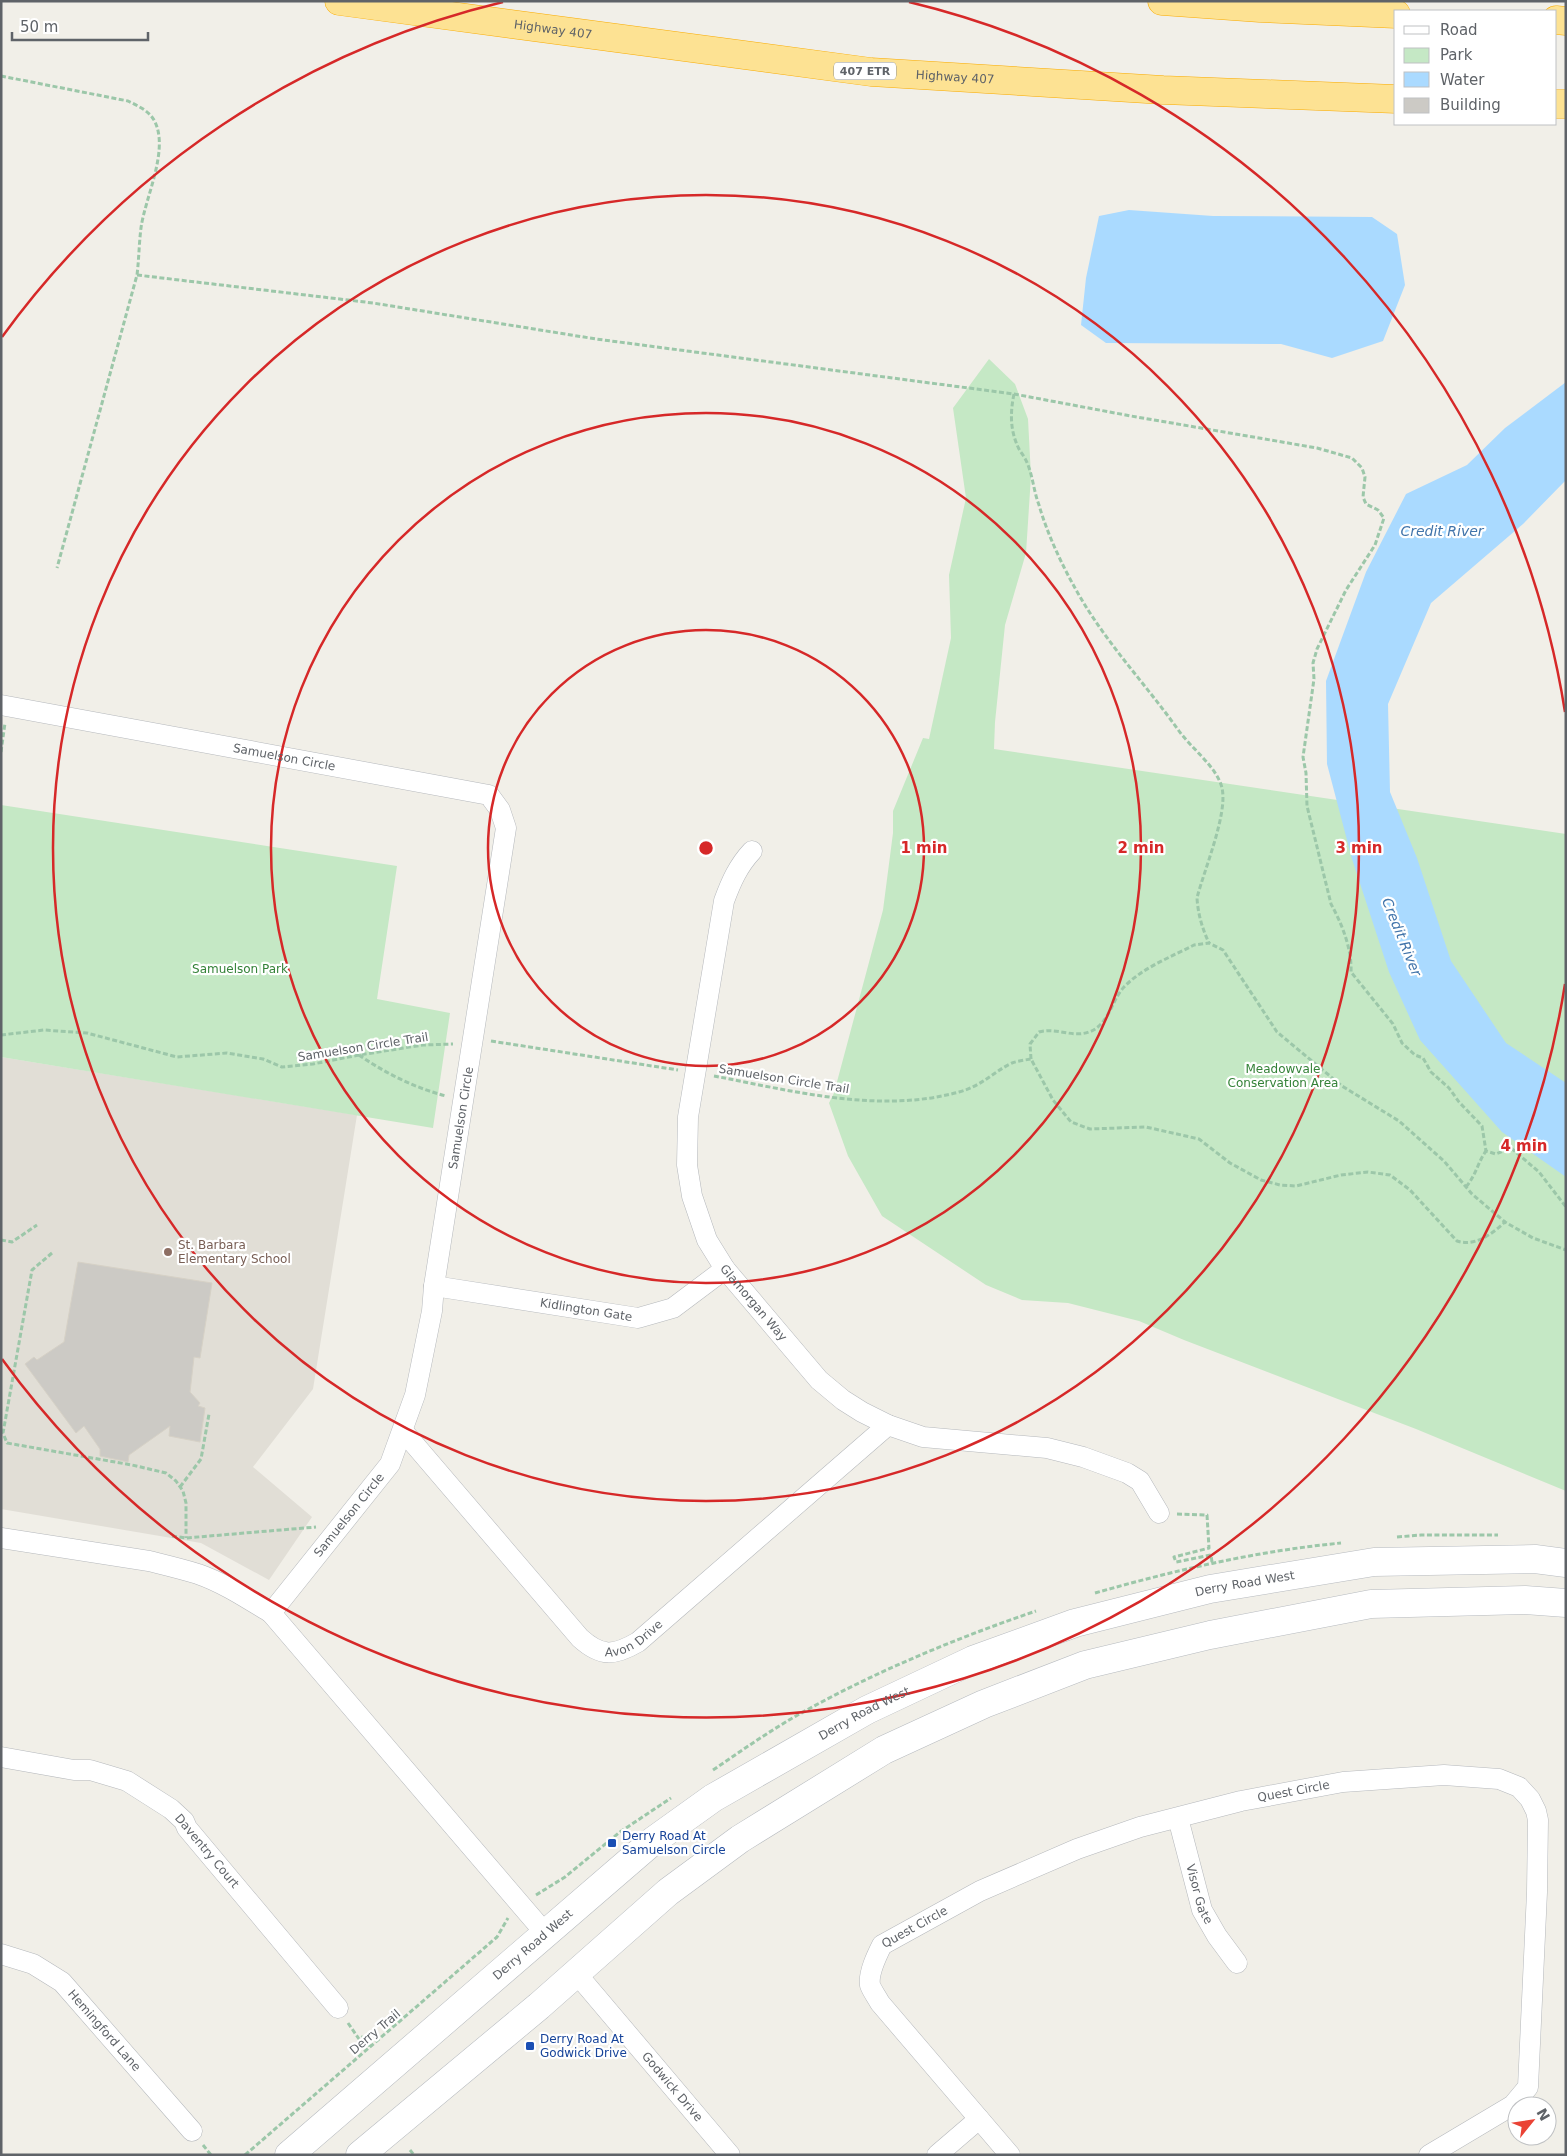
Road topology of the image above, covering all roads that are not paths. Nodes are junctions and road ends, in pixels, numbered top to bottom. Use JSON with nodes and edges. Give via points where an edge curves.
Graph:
{"nodes":[{"id":1,"x":338,"y":1,"type":"edge"},
{"id":2,"x":1162,"y":1,"type":"edge"},
{"id":3,"x":1394,"y":14,"type":"edge"},
{"id":4,"x":1394,"y":98,"type":"edge"},
{"id":5,"x":4,"y":705,"type":"edge"},
{"id":6,"x":752,"y":851,"type":"dead end"},
{"id":7,"x":724,"y":1269,"type":"junction"},
{"id":8,"x":434,"y":1286,"type":"junction"},
{"id":9,"x":888,"y":1425,"type":"junction"},
{"id":10,"x":402,"y":1431,"type":"junction"},
{"id":11,"x":1159,"y":1513,"type":"road end"},
{"id":12,"x":1,"y":1538,"type":"edge"},
{"id":13,"x":1566,"y":1563,"type":"edge"},
{"id":14,"x":1566,"y":1603,"type":"edge"},
{"id":15,"x":271,"y":1613,"type":"junction"},
{"id":16,"x":1,"y":1757,"type":"edge"},
{"id":17,"x":1178,"y":1818,"type":"junction"},
{"id":18,"x":545,"y":1933,"type":"junction"},
{"id":19,"x":1,"y":1954,"type":"edge"},
{"id":20,"x":1237,"y":1962,"type":"dead end"},
{"id":21,"x":576,"y":1972,"type":"junction"},
{"id":22,"x":338,"y":2008,"type":"road end"},
{"id":23,"x":979,"y":2119,"type":"junction"},
{"id":24,"x":192,"y":2131,"type":"dead end"},
{"id":25,"x":289,"y":2155,"type":"edge"},
{"id":26,"x":360,"y":2155,"type":"edge"},
{"id":27,"x":730,"y":2155,"type":"edge"},
{"id":28,"x":937,"y":2155,"type":"edge"},
{"id":29,"x":1010,"y":2155,"type":"edge"},
{"id":30,"x":1429,"y":2155,"type":"edge"}],
"edges":[{"from":1,"to":4,"type":"highway","name":"Highway 407","number":"407 ETR","via":[[871,72],[1163,90]]},
{"from":2,"to":3,"type":"highway"},
{"from":5,"to":8,"type":"street","name":"Samuelson Circle","via":[[489,794],[500,810],[506,828]]},
{"from":6,"to":7,"type":"street","name":"Glamorgan Way","via":[[732,877],[724,901],[688,1117],[687,1165],[692,1196],[707,1240]]},
{"from":7,"to":8,"type":"street","name":"Kidlington Gate","via":[[680,1304],[658,1314],[638,1318]]},
{"from":7,"to":9,"type":"street","name":"Glamorgan Way","via":[[819,1380],[843,1400]]},
{"from":8,"to":10,"type":"street","name":"Samuelson Circle","via":[[415,1396]]},
{"from":9,"to":10,"type":"street","name":"Avon Drive","via":[[638,1642],[624,1650],[607,1653],[591,1647],[580,1638]]},
{"from":9,"to":11,"type":"street","name":"Glamorgan Way","via":[[923,1437],[1048,1448],[1083,1457],[1140,1481]]},
{"from":10,"to":15,"type":"street","name":"Samuelson Circle","via":[[390,1464]]},
{"from":12,"to":15,"type":"street","via":[[170,1566],[233,1590]]},
{"from":13,"to":18,"type":"main road","name":"Derry Road West","via":[[1535,1559],[1374,1562],[1200,1592],[1075,1623],[973,1660],[867,1710],[713,1798],[653,1842]]},
{"from":14,"to":21,"type":"main road","via":[[1525,1600],[1371,1604],[1210,1635],[1086,1665],[984,1704],[884,1750],[740,1838],[668,1892]]},
{"from":15,"to":18,"type":"street"},
{"from":16,"to":22,"type":"street","name":"Daventry Court","via":[[90,1770],[127,1781],[171,1809]]},
{"from":17,"to":20,"type":"street","name":"Visor Gate","via":[[1202,1910]]},
{"from":17,"to":23,"type":"street","name":"Quest Circle","via":[[1140,1827],[1012,1876],[882,1945],[870,1986],[880,2003]]},
{"from":17,"to":30,"type":"street","name":"Quest Circle","via":[[1342,1782],[1396,1777],[1444,1775],[1499,1779],[1526,1792],[1538,1820],[1528,2087],[1513,2105]]},
{"from":18,"to":25,"type":"main road","name":"Derry Road West"},
{"from":19,"to":24,"type":"street","name":"Hemingford Lane","via":[[33,1964],[62,1982]]},
{"from":21,"to":26,"type":"main road"},
{"from":21,"to":27,"type":"street","name":"Godwick Drive"},
{"from":23,"to":28,"type":"street"},
{"from":23,"to":29,"type":"street","name":"Quest Circle"}]}
